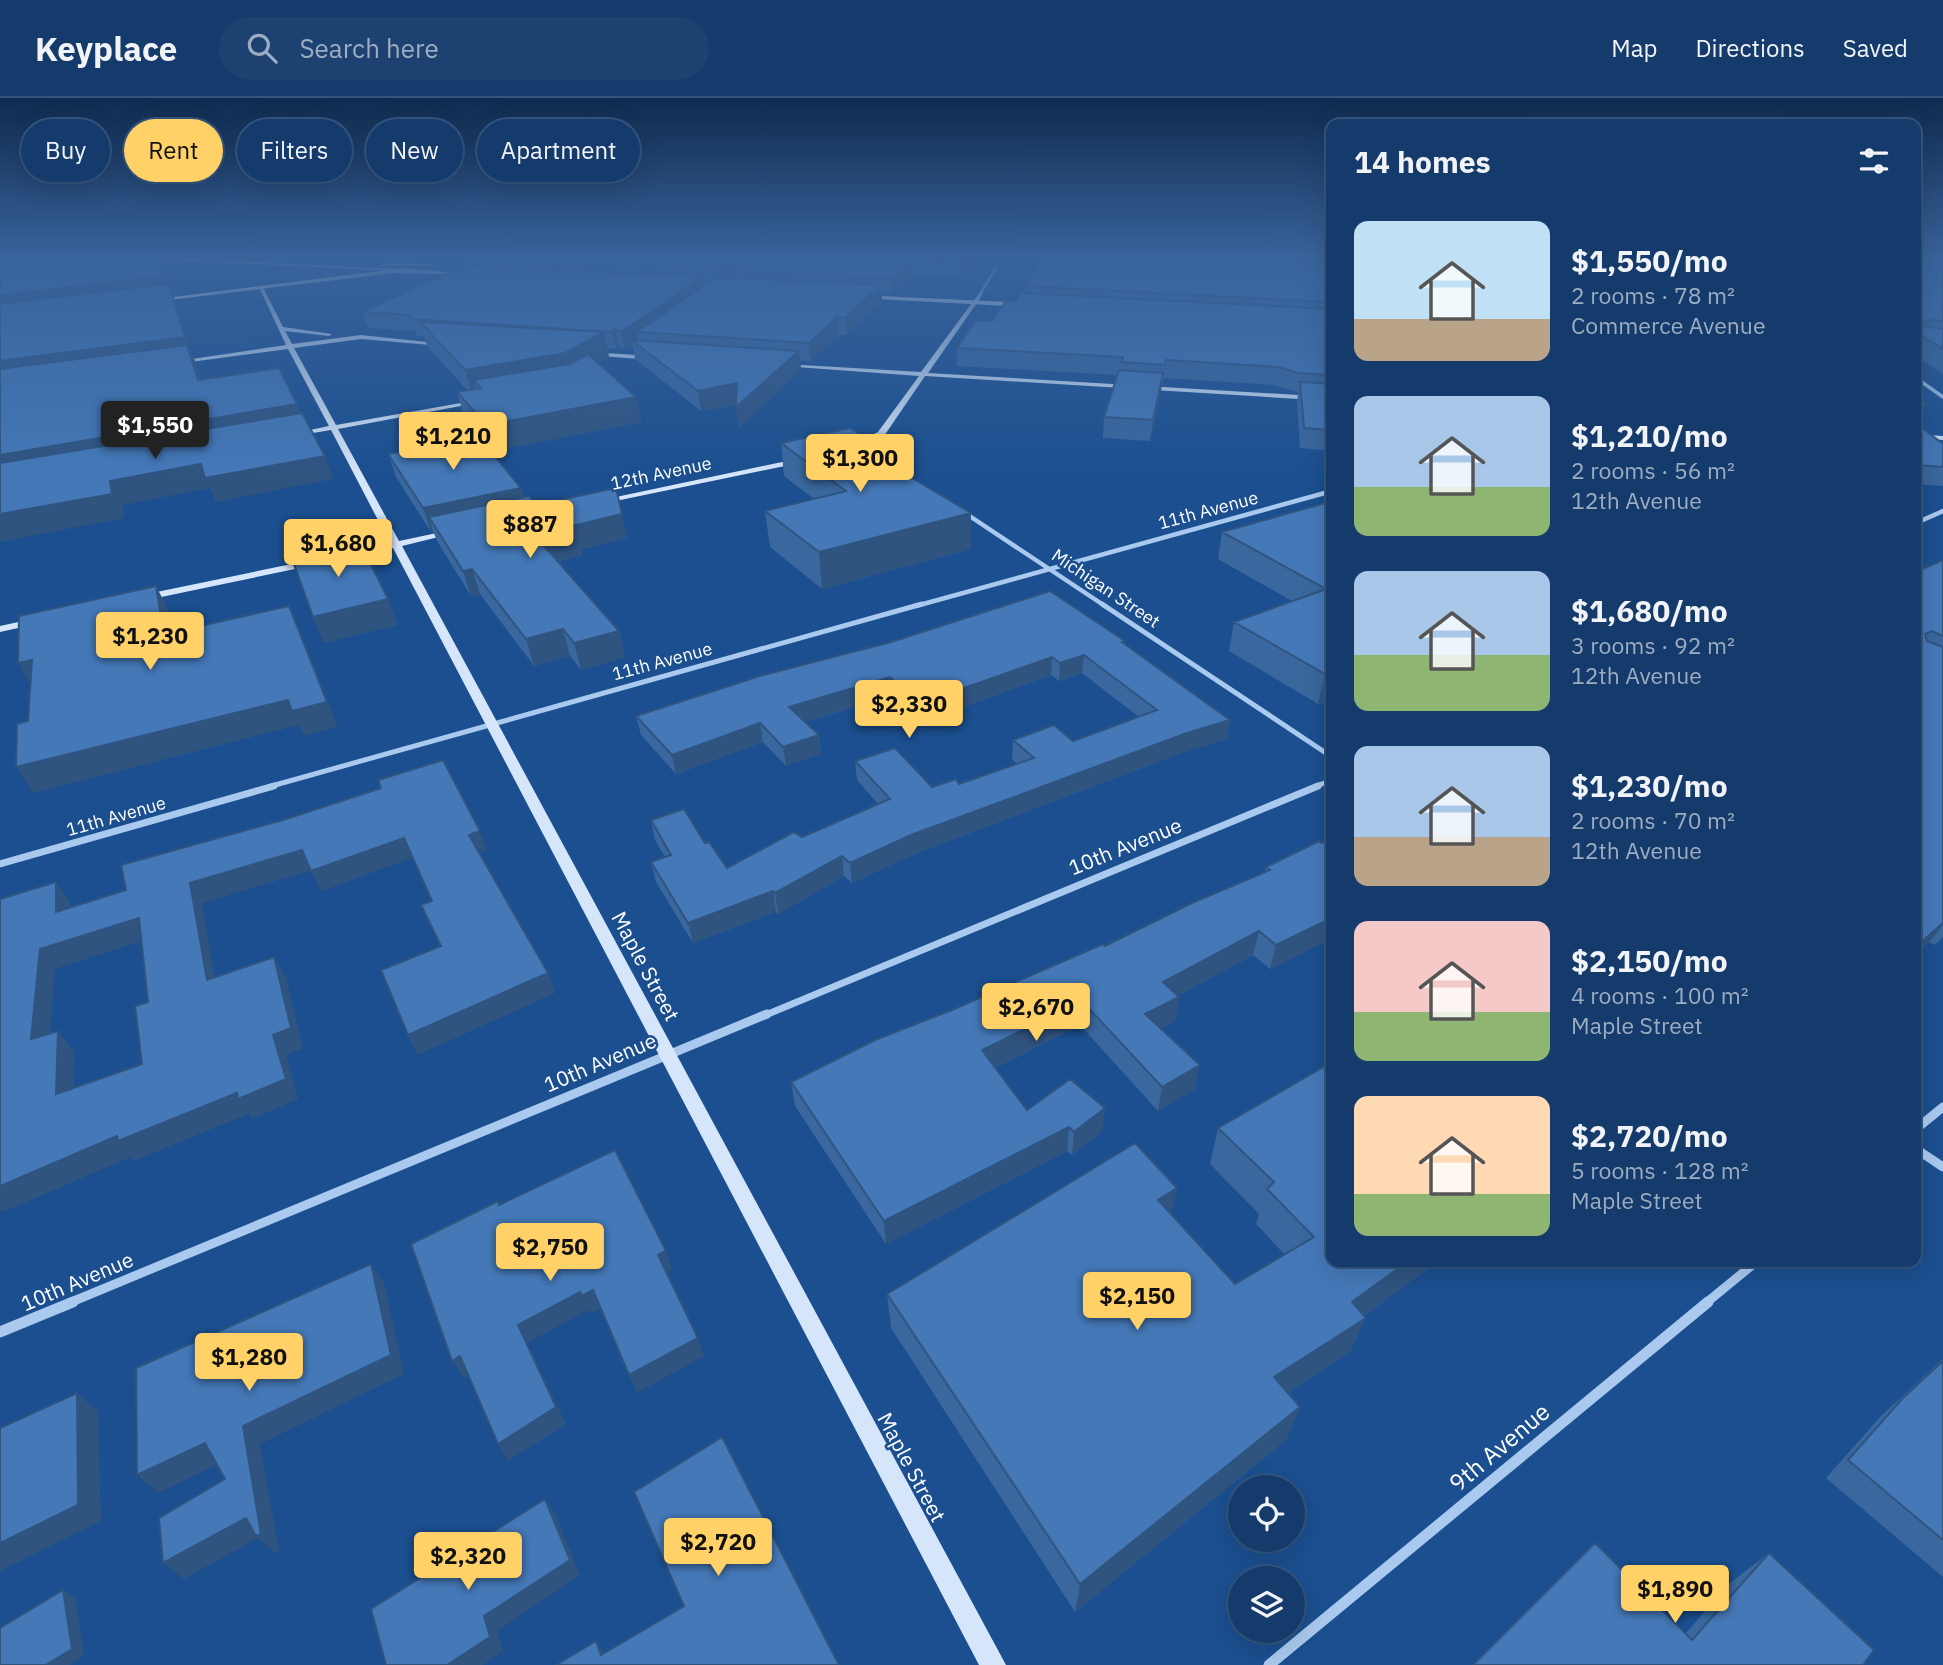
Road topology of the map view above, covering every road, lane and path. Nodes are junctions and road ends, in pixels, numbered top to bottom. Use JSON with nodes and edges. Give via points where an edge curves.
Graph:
{"nodes":[{"id":1,"x":281,"y":329,"type":"edge"},
{"id":2,"x":282,"y":329,"type":"edge"},
{"id":3,"x":955,"y":329,"type":"edge"},
{"id":4,"x":361,"y":337,"type":"junction"},
{"id":5,"x":452,"y":344,"type":"edge"},
{"id":6,"x":290,"y":345,"type":"junction"},
{"id":7,"x":618,"y":347,"type":"edge"},
{"id":8,"x":632,"y":349,"type":"edge"},
{"id":9,"x":624,"y":356,"type":"junction"},
{"id":10,"x":665,"y":359,"type":"edge"},
{"id":11,"x":169,"y":363,"type":"edge"},
{"id":12,"x":613,"y":363,"type":"dead end"},
{"id":13,"x":773,"y":365,"type":"edge"},
{"id":14,"x":921,"y":374,"type":"junction"},
{"id":15,"x":1921,"y":382,"type":"edge"},
{"id":16,"x":1943,"y":397,"type":"edge"},
{"id":17,"x":1326,"y":399,"type":"edge"},
{"id":18,"x":483,"y":401,"type":"edge"},
{"id":19,"x":336,"y":427,"type":"junction"},
{"id":20,"x":1921,"y":436,"type":"edge"},
{"id":21,"x":280,"y":437,"type":"edge"},
{"id":22,"x":1943,"y":438,"type":"edge"},
{"id":23,"x":863,"y":444,"type":"junction"},
{"id":24,"x":841,"y":451,"type":"edge"},
{"id":25,"x":874,"y":451,"type":"edge"},
{"id":26,"x":813,"y":457,"type":"edge"},
{"id":27,"x":1326,"y":493,"type":"edge"},
{"id":28,"x":595,"y":503,"type":"edge"},
{"id":29,"x":957,"y":508,"type":"edge"},
{"id":30,"x":1943,"y":511,"type":"edge"},
{"id":31,"x":1921,"y":521,"type":"edge"},
{"id":32,"x":462,"y":531,"type":"edge"},
{"id":33,"x":396,"y":544,"type":"junction"},
{"id":34,"x":337,"y":557,"type":"edge"},
{"id":35,"x":325,"y":559,"type":"edge"},
{"id":36,"x":1049,"y":569,"type":"junction"},
{"id":37,"x":136,"y":600,"type":"edge"},
{"id":38,"x":54,"y":617,"type":"edge"},
{"id":39,"x":0,"y":629,"type":"edge"},
{"id":40,"x":493,"y":723,"type":"junction"},
{"id":41,"x":1326,"y":753,"type":"edge"},
{"id":42,"x":1326,"y":782,"type":"edge"},
{"id":43,"x":0,"y":864,"type":"edge"},
{"id":44,"x":669,"y":1052,"type":"junction"},
{"id":45,"x":1943,"y":1107,"type":"edge"},
{"id":46,"x":1921,"y":1125,"type":"edge"},
{"id":47,"x":1921,"y":1152,"type":"edge"},
{"id":48,"x":1943,"y":1167,"type":"edge"},
{"id":49,"x":1750,"y":1267,"type":"edge"},
{"id":50,"x":0,"y":1332,"type":"edge"},
{"id":51,"x":993,"y":1665,"type":"edge"},
{"id":52,"x":1269,"y":1665,"type":"edge"}],
"edges":[{"from":1,"to":6,"type":"street","name":"Maple Street"},
{"from":2,"to":4,"type":"street"},
{"from":3,"to":14,"type":"street"},
{"from":4,"to":5,"type":"street"},
{"from":4,"to":6,"type":"street"},
{"from":6,"to":11,"type":"street"},
{"from":6,"to":19,"type":"street","name":"Maple Street"},
{"from":7,"to":9,"type":"street","via":[[582,353]]},
{"from":8,"to":9,"type":"street"},
{"from":9,"to":10,"type":"street"},
{"from":9,"to":12,"type":"street"},
{"from":13,"to":14,"type":"street"},
{"from":14,"to":17,"type":"street"},
{"from":14,"to":23,"type":"street","via":[[881,433]]},
{"from":15,"to":16,"type":"street"},
{"from":18,"to":19,"type":"street"},
{"from":19,"to":21,"type":"street"},
{"from":19,"to":33,"type":"street","name":"Maple Street"},
{"from":20,"to":22,"type":"street"},
{"from":23,"to":24,"type":"street"},
{"from":23,"to":25,"type":"street"},
{"from":26,"to":28,"type":"street","name":"12th Avenue"},
{"from":27,"to":36,"type":"street","name":"11th Avenue"},
{"from":29,"to":36,"type":"street","name":"Michigan Street"},
{"from":30,"to":31,"type":"street"},
{"from":32,"to":33,"type":"street"},
{"from":33,"to":34,"type":"street"},
{"from":33,"to":40,"type":"street","name":"Maple Street"},
{"from":35,"to":37,"type":"street"},
{"from":36,"to":40,"type":"street","name":"11th Avenue"},
{"from":36,"to":41,"type":"street","name":"Michigan Street"},
{"from":38,"to":39,"type":"street"},
{"from":40,"to":43,"type":"street","name":"11th Avenue"},
{"from":40,"to":44,"type":"street","name":"Maple Street"},
{"from":42,"to":44,"type":"street","name":"10th Avenue"},
{"from":44,"to":50,"type":"street","name":"10th Avenue"},
{"from":44,"to":51,"type":"street","name":"Maple Street"},
{"from":45,"to":46,"type":"street"},
{"from":47,"to":48,"type":"street"},
{"from":49,"to":52,"type":"street","name":"9th Avenue"}]}
